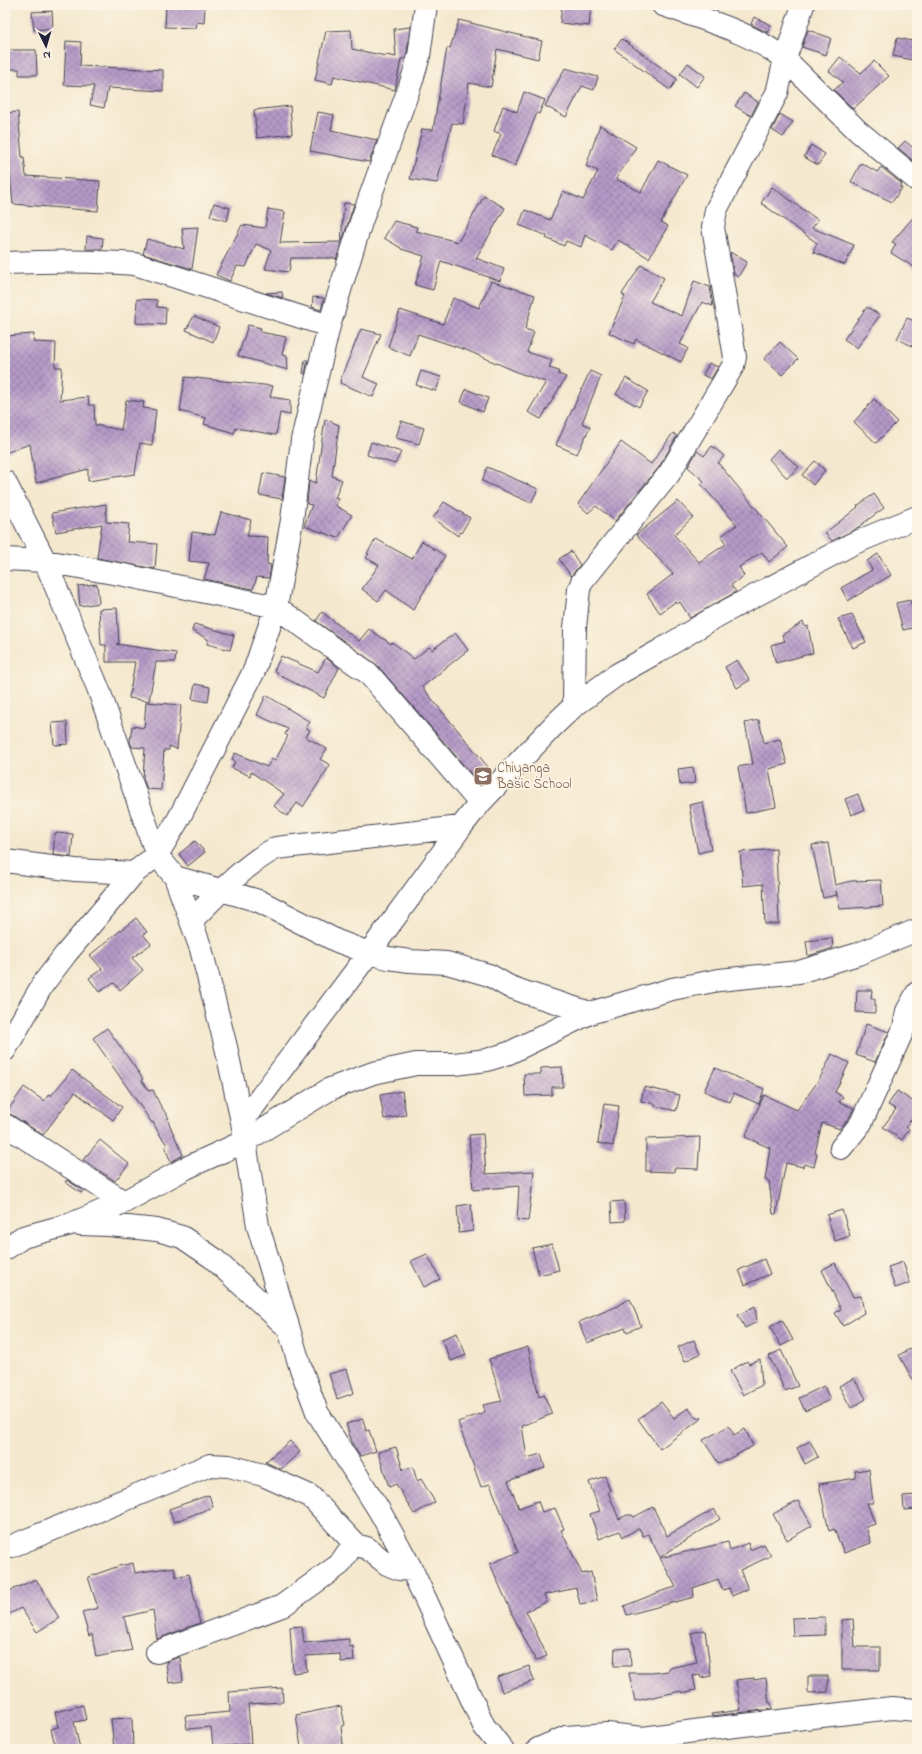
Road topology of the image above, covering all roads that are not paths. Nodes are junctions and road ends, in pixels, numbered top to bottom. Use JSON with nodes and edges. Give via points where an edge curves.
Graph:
{"nodes":[{"id":1,"x":426,"y":5,"type":"edge"},
{"id":2,"x":663,"y":5,"type":"edge"},
{"id":3,"x":803,"y":5,"type":"edge"},
{"id":4,"x":785,"y":59,"type":"junction"},
{"id":5,"x":917,"y":180,"type":"edge"},
{"id":6,"x":5,"y":263,"type":"edge"},
{"id":7,"x":329,"y":326,"type":"junction"},
{"id":8,"x":5,"y":482,"type":"edge"},
{"id":9,"x":917,"y":516,"type":"edge"},
{"id":10,"x":5,"y":560,"type":"edge"},
{"id":11,"x":45,"y":561,"type":"junction"},
{"id":12,"x":276,"y":607,"type":"junction"},
{"id":13,"x":574,"y":706,"type":"junction"},
{"id":14,"x":480,"y":803,"type":"junction"},
{"id":15,"x":461,"y":827,"type":"junction"},
{"id":16,"x":158,"y":855,"type":"junction"},
{"id":17,"x":5,"y":861,"type":"edge"},
{"id":18,"x":134,"y":873,"type":"junction"},
{"id":19,"x":175,"y":877,"type":"junction"},
{"id":20,"x":221,"y":890,"type":"junction"},
{"id":21,"x":191,"y":921,"type":"junction"},
{"id":22,"x":917,"y":930,"type":"edge"},
{"id":23,"x":369,"y":953,"type":"junction"},
{"id":24,"x":917,"y":993,"type":"edge"},
{"id":25,"x":590,"y":1013,"type":"junction"},
{"id":26,"x":5,"y":1050,"type":"edge"},
{"id":27,"x":5,"y":1125,"type":"edge"},
{"id":28,"x":243,"y":1132,"type":"junction"},
{"id":29,"x":841,"y":1148,"type":"dead end"},
{"id":30,"x":124,"y":1202,"type":"junction"},
{"id":31,"x":70,"y":1224,"type":"junction"},
{"id":32,"x":5,"y":1249,"type":"edge"},
{"id":33,"x":290,"y":1330,"type":"junction"},
{"id":34,"x":356,"y":1545,"type":"junction"},
{"id":35,"x":12,"y":1546,"type":"dead end"},
{"id":36,"x":412,"y":1570,"type":"junction"},
{"id":37,"x":157,"y":1652,"type":"dead end"},
{"id":38,"x":917,"y":1710,"type":"edge"},
{"id":39,"x":502,"y":1749,"type":"edge"},
{"id":40,"x":538,"y":1749,"type":"edge"}],
"edges":[{"from":1,"to":7,"type":"street","via":[[419,56],[412,80],[361,222]]},
{"from":2,"to":4,"type":"street","via":[[728,28],[773,50]]},
{"from":3,"to":4,"type":"street"},
{"from":4,"to":5,"type":"street","via":[[858,131]]},
{"from":4,"to":13,"type":"street","via":[[777,93],[716,210],[714,219],[734,362],[669,474],[582,582],[575,628]]},
{"from":6,"to":7,"type":"street","via":[[54,260],[135,264]]},
{"from":7,"to":12,"type":"street","via":[[302,440],[292,520]]},
{"from":8,"to":11,"type":"street"},
{"from":9,"to":13,"type":"street","via":[[852,544],[718,616],[618,674]]},
{"from":10,"to":11,"type":"street"},
{"from":11,"to":12,"type":"street"},
{"from":11,"to":16,"type":"street","via":[[98,688]]},
{"from":12,"to":14,"type":"street","via":[[368,673]]},
{"from":12,"to":16,"type":"street","via":[[254,671]]},
{"from":13,"to":14,"type":"street"},
{"from":14,"to":15,"type":"street"},
{"from":15,"to":20,"type":"street","via":[[276,848]]},
{"from":15,"to":23,"type":"street"},
{"from":16,"to":18,"type":"street"},
{"from":16,"to":19,"type":"street"},
{"from":17,"to":18,"type":"street","via":[[75,870]]},
{"from":18,"to":26,"type":"street","via":[[43,984]]},
{"from":19,"to":20,"type":"street"},
{"from":19,"to":21,"type":"street"},
{"from":20,"to":21,"type":"street"},
{"from":20,"to":23,"type":"street","via":[[259,901],[337,941]]},
{"from":21,"to":28,"type":"street","via":[[201,949],[226,1047]]},
{"from":22,"to":25,"type":"street","via":[[858,954],[799,972],[719,980],[672,989]]},
{"from":23,"to":25,"type":"street","via":[[410,961],[447,963],[489,975],[508,986]]},
{"from":23,"to":28,"type":"street"},
{"from":24,"to":29,"type":"street","via":[[907,1011],[904,1028],[861,1123]]},
{"from":25,"to":28,"type":"street","via":[[509,1053],[487,1060],[455,1064],[416,1064],[373,1073],[330,1089]]},
{"from":27,"to":30,"type":"street"},
{"from":28,"to":30,"type":"street","via":[[186,1168]]},
{"from":28,"to":33,"type":"street","via":[[258,1226]]},
{"from":30,"to":31,"type":"street"},
{"from":31,"to":32,"type":"street","via":[[23,1237]]},
{"from":31,"to":33,"type":"street","via":[[157,1230],[182,1237],[213,1258]]},
{"from":33,"to":36,"type":"street","via":[[317,1412],[379,1510]]},
{"from":34,"to":35,"type":"street","via":[[310,1496],[263,1475],[210,1465]]},
{"from":34,"to":36,"type":"street","via":[[367,1548],[387,1564],[399,1569]]},
{"from":34,"to":37,"type":"street","via":[[338,1565],[282,1606]]},
{"from":36,"to":39,"type":"street","via":[[484,1726]]},
{"from":38,"to":40,"type":"street","via":[[892,1708],[643,1738],[606,1734],[566,1737]]}]}
